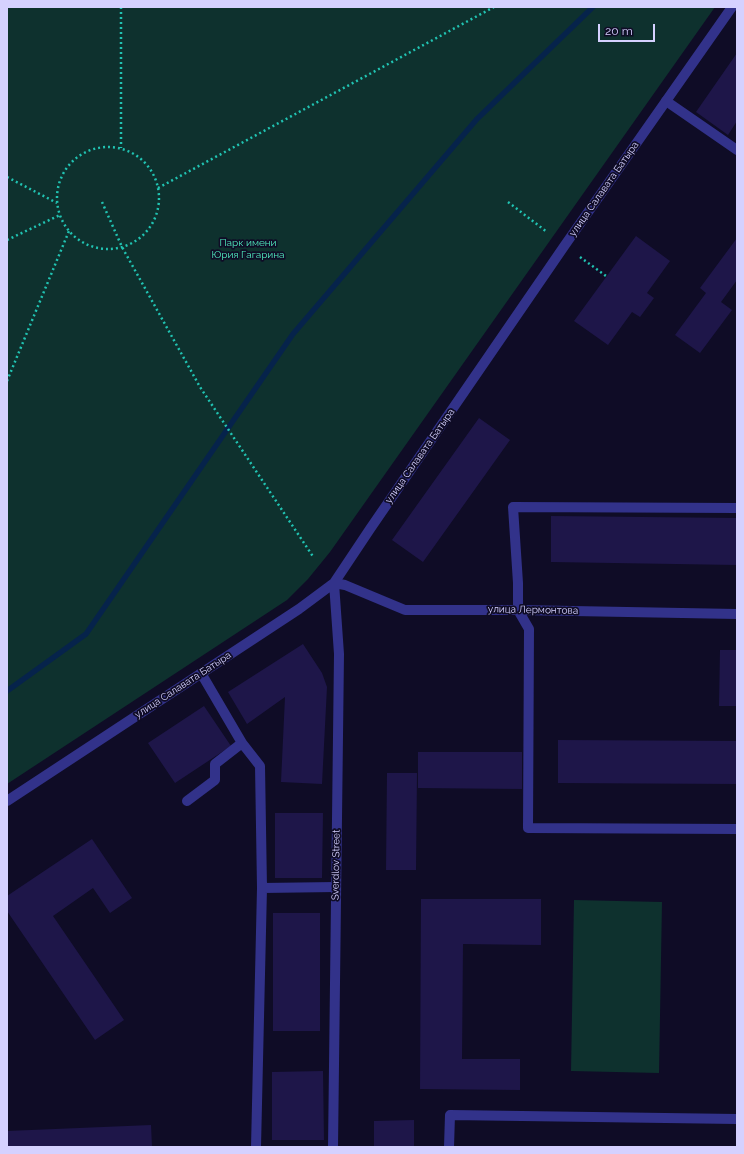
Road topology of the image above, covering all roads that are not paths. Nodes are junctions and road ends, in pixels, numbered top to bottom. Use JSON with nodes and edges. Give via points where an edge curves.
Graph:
{"nodes":[{"id":1,"x":732,"y":7,"type":"edge"},
{"id":2,"x":666,"y":101,"type":"junction"},
{"id":3,"x":737,"y":150,"type":"edge"},
{"id":4,"x":737,"y":508,"type":"edge"},
{"id":5,"x":334,"y":583,"type":"junction"},
{"id":6,"x":518,"y":610,"type":"junction"},
{"id":7,"x":737,"y":614,"type":"edge"},
{"id":8,"x":201,"y":673,"type":"junction"},
{"id":9,"x":242,"y":743,"type":"junction"},
{"id":10,"x":7,"y":800,"type":"edge"},
{"id":11,"x":187,"y":801,"type":"dead end"},
{"id":12,"x":737,"y":829,"type":"edge"},
{"id":13,"x":336,"y":887,"type":"junction"},
{"id":14,"x":262,"y":888,"type":"junction"},
{"id":15,"x":737,"y":1119,"type":"edge"},
{"id":16,"x":256,"y":1147,"type":"edge"},
{"id":17,"x":332,"y":1147,"type":"edge"},
{"id":18,"x":449,"y":1147,"type":"edge"}],
"edges":[{"from":1,"to":2,"type":"street","name":"улица Салавата Батыра"},
{"from":2,"to":3,"type":"street"},
{"from":2,"to":5,"type":"street","name":"улица Салавата Батыра"},
{"from":4,"to":6,"type":"street","via":[[513,506]]},
{"from":5,"to":6,"type":"street","name":"улица Лермонтова","via":[[345,585],[405,610]]},
{"from":5,"to":8,"type":"street","name":"улица Салавата Батыра"},
{"from":5,"to":13,"type":"street","name":"Sverdlov Street","via":[[338,654]]},
{"from":6,"to":7,"type":"street","name":"улица Лермонтова"},
{"from":6,"to":12,"type":"street","via":[[529,629],[528,828]]},
{"from":8,"to":9,"type":"street"},
{"from":8,"to":10,"type":"street","name":"улица Салавата Батыра"},
{"from":9,"to":11,"type":"street","via":[[215,764],[215,780]]},
{"from":9,"to":14,"type":"street","via":[[260,766]]},
{"from":13,"to":14,"type":"street"},
{"from":13,"to":17,"type":"street","name":"Sverdlov Street"},
{"from":14,"to":16,"type":"street"},
{"from":15,"to":18,"type":"street","via":[[450,1115]]}]}
